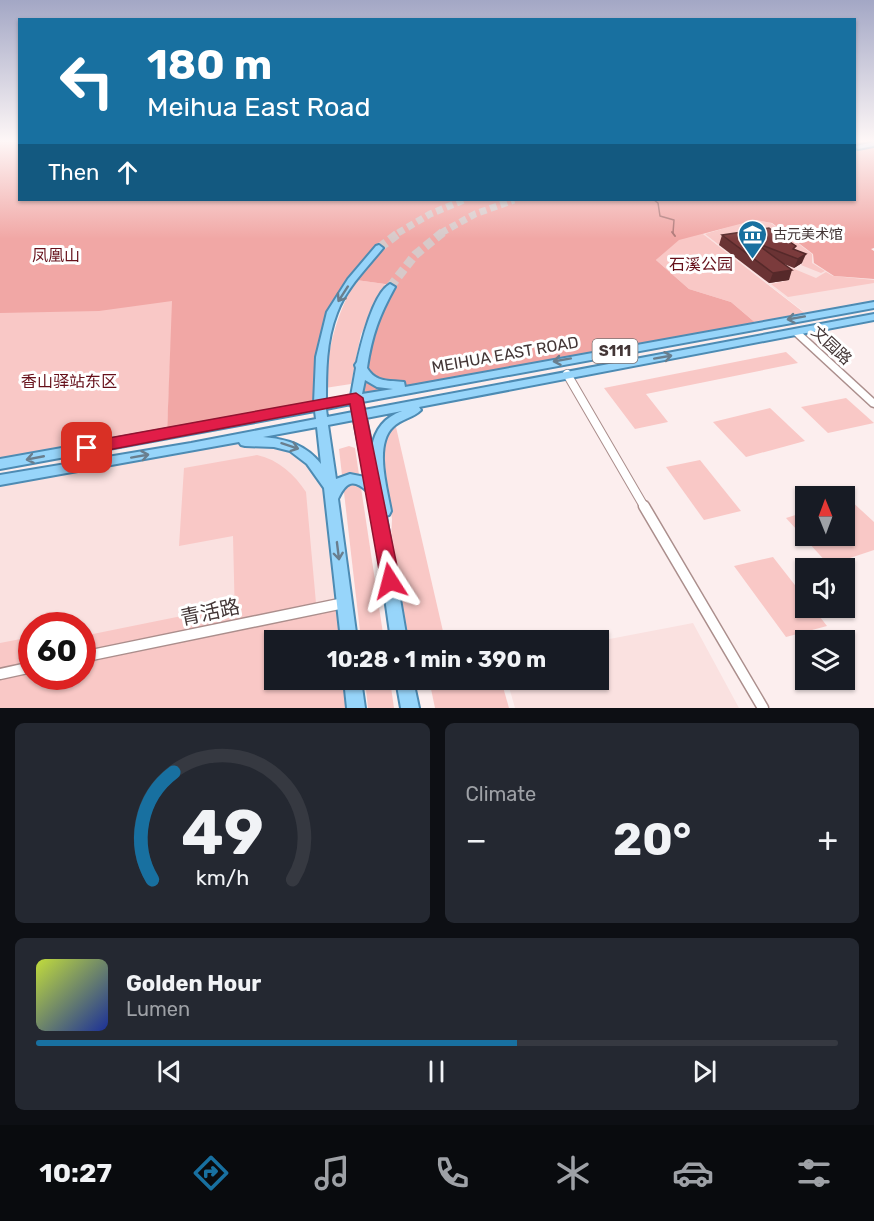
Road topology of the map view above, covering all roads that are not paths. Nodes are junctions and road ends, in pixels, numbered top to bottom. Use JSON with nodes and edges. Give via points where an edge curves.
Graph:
{"nodes":[{"id":1,"x":379,"y":248,"type":"tunnel mouth"},
{"id":2,"x":390,"y":287,"type":"tunnel mouth"},
{"id":3,"x":874,"y":305,"type":"edge"},
{"id":4,"x":874,"y":317,"type":"edge"},
{"id":5,"x":795,"y":332,"type":"junction"},
{"id":6,"x":360,"y":365,"type":"junction"},
{"id":7,"x":519,"y":368,"type":"junction"},
{"id":8,"x":567,"y":374,"type":"junction"},
{"id":9,"x":534,"y":381,"type":"junction"},
{"id":10,"x":356,"y":398,"type":"junction"},
{"id":11,"x":874,"y":404,"type":"edge"},
{"id":12,"x":320,"y":405,"type":"junction"},
{"id":13,"x":358,"y":415,"type":"junction"},
{"id":14,"x":322,"y":422,"type":"junction"},
{"id":15,"x":191,"y":447,"type":"junction"},
{"id":16,"x":0,"y":464,"type":"edge"},
{"id":17,"x":0,"y":480,"type":"edge"},
{"id":18,"x":373,"y":489,"type":"junction"},
{"id":19,"x":331,"y":494,"type":"junction"},
{"id":20,"x":384,"y":542,"type":"junction"},
{"id":21,"x":345,"y":603,"type":"junction"},
{"id":22,"x":348,"y":630,"type":"edge"},
{"id":23,"x":397,"y":630,"type":"edge"},
{"id":24,"x":96,"y":654,"type":"edge"},
{"id":25,"x":18,"y":670,"type":"edge"},
{"id":26,"x":0,"y":674,"type":"edge"},
{"id":27,"x":354,"y":690,"type":"edge"},
{"id":28,"x":407,"y":690,"type":"edge"},
{"id":29,"x":356,"y":708,"type":"edge"},
{"id":30,"x":410,"y":708,"type":"edge"},
{"id":31,"x":763,"y":708,"type":"edge"}],
"edges":[{"from":1,"to":12,"type":"main road","one_way":true,"via":[[343,293],[328,321],[321,357]]},
{"from":2,"to":6,"type":"main road","via":[[370,326]]},
{"from":3,"to":7,"type":"main road","name":"MEIHUA EAST ROAD","number":"S111","one_way":true},
{"from":4,"to":5,"type":"main road","name":"MEIHUA EAST ROAD","number":"S111"},
{"from":8,"to":5,"type":"main road","name":"MEIHUA EAST ROAD","number":"S111","one_way":true},
{"from":5,"to":11,"type":"street","name":"文园路"},
{"from":6,"to":7,"type":"main road","via":[[368,379],[389,385]]},
{"from":6,"to":10,"type":"main road"},
{"from":7,"to":10,"type":"main road","name":"MEIHUA EAST ROAD","number":"S111"},
{"from":8,"to":9,"type":"main road","name":"MEIHUA EAST ROAD","number":"S111"},
{"from":8,"to":31,"type":"street"},
{"from":9,"to":13,"type":"main road","name":"MEIHUA EAST ROAD","number":"S111"},
{"from":9,"to":20,"type":"main road","via":[[501,393],[408,412],[387,425],[376,448],[385,517]]},
{"from":10,"to":12,"type":"main road","name":"MEIHUA EAST ROAD","number":"S111"},
{"from":10,"to":13,"type":"main road"},
{"from":12,"to":14,"type":"main road"},
{"from":12,"to":16,"type":"main road","name":"MEIHUA EAST ROAD","one_way":true},
{"from":13,"to":14,"type":"main road","name":"MEIHUA EAST ROAD"},
{"from":13,"to":18,"type":"main road"},
{"from":14,"to":15,"type":"main road","name":"MEIHUA EAST ROAD"},
{"from":14,"to":19,"type":"main road"},
{"from":17,"to":15,"type":"main road","one_way":true},
{"from":15,"to":19,"type":"main road","one_way":true,"via":[[261,442],[294,447],[313,460]]},
{"from":18,"to":19,"type":"main road","via":[[364,481],[346,478]]},
{"from":18,"to":20,"type":"main road"},
{"from":19,"to":21,"type":"main road","one_way":true},
{"from":20,"to":23,"type":"main road"},
{"from":21,"to":22,"type":"main road"},
{"from":21,"to":24,"type":"street","name":"青活路"},
{"from":25,"to":26,"type":"street"},
{"from":27,"to":29,"type":"main road"},
{"from":28,"to":30,"type":"main road"}]}
